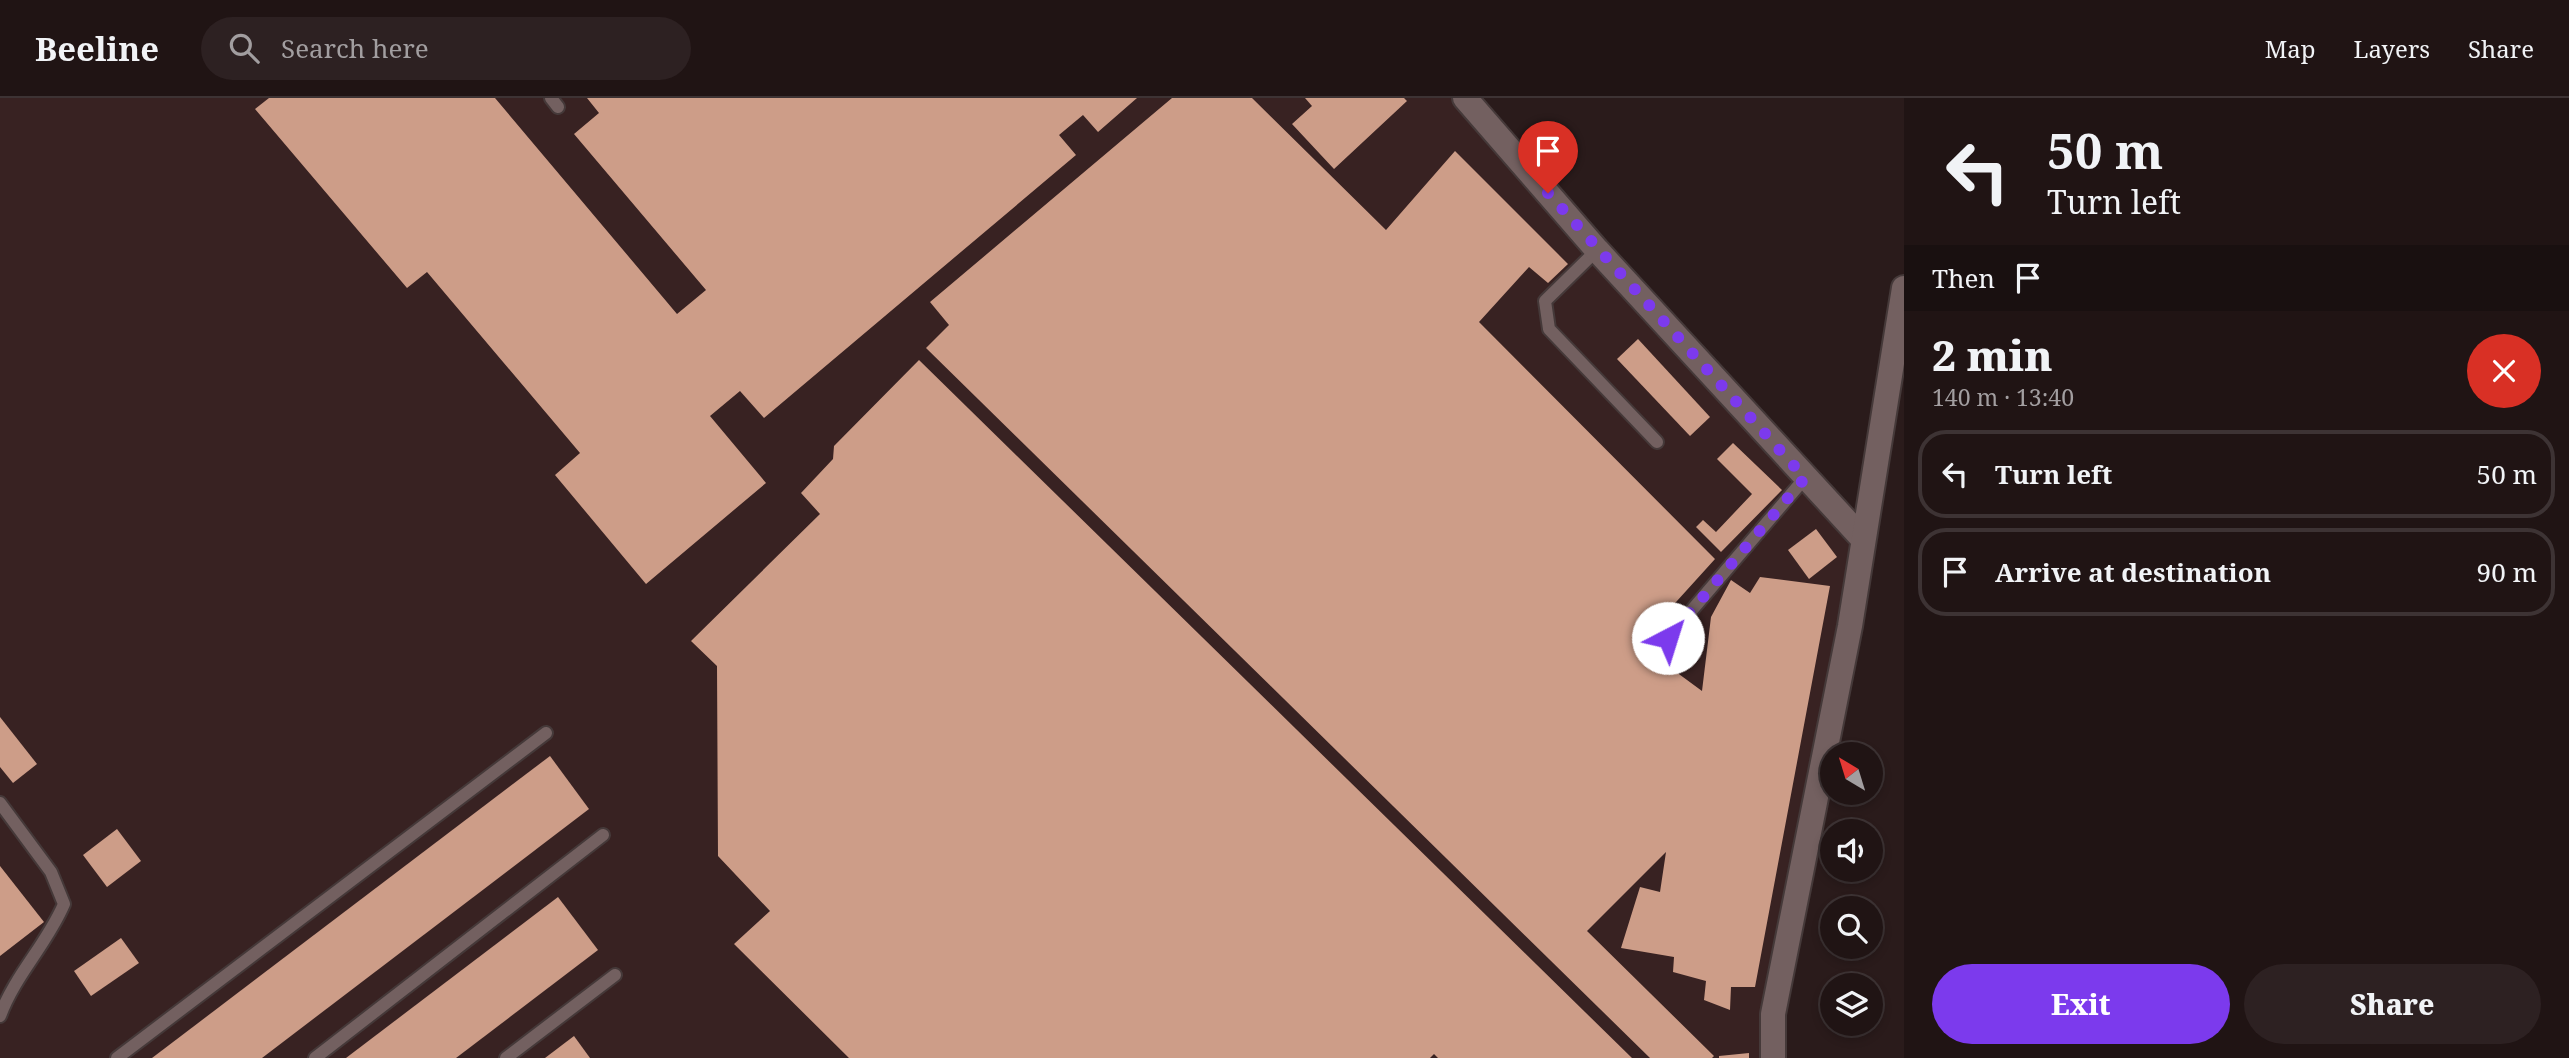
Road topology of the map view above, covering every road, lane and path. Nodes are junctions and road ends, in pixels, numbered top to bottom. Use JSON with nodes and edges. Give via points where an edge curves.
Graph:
{"nodes":[{"id":1,"x":1465,"y":98,"type":"edge"},
{"id":2,"x":1597,"y":250,"type":"junction"},
{"id":3,"x":1904,"y":288,"type":"edge"},
{"id":4,"x":1657,"y":442,"type":"dead end"},
{"id":5,"x":1805,"y":478,"type":"junction"},
{"id":6,"x":1862,"y":538,"type":"junction"},
{"id":7,"x":1668,"y":638,"type":"dead end"},
{"id":8,"x":546,"y":733,"type":"dead end"},
{"id":9,"x":0,"y":803,"type":"edge"},
{"id":10,"x":603,"y":835,"type":"dead end"},
{"id":11,"x":615,"y":975,"type":"dead end"},
{"id":12,"x":0,"y":1016,"type":"edge"},
{"id":13,"x":117,"y":1058,"type":"edge"},
{"id":14,"x":315,"y":1058,"type":"edge"},
{"id":15,"x":506,"y":1058,"type":"edge"},
{"id":16,"x":1773,"y":1058,"type":"edge"}],
"edges":[{"from":1,"to":2,"type":"street"},
{"from":2,"to":4,"type":"lane","via":[[1545,301],[1549,329]]},
{"from":2,"to":5,"type":"street"},
{"from":3,"to":6,"type":"street"},
{"from":5,"to":6,"type":"street"},
{"from":5,"to":7,"type":"lane"},
{"from":6,"to":16,"type":"street","via":[[1850,626],[1773,1014]]},
{"from":8,"to":13,"type":"lane"},
{"from":9,"to":12,"type":"lane","via":[[51,872],[64,904]]},
{"from":10,"to":14,"type":"lane"},
{"from":11,"to":15,"type":"lane"}]}
